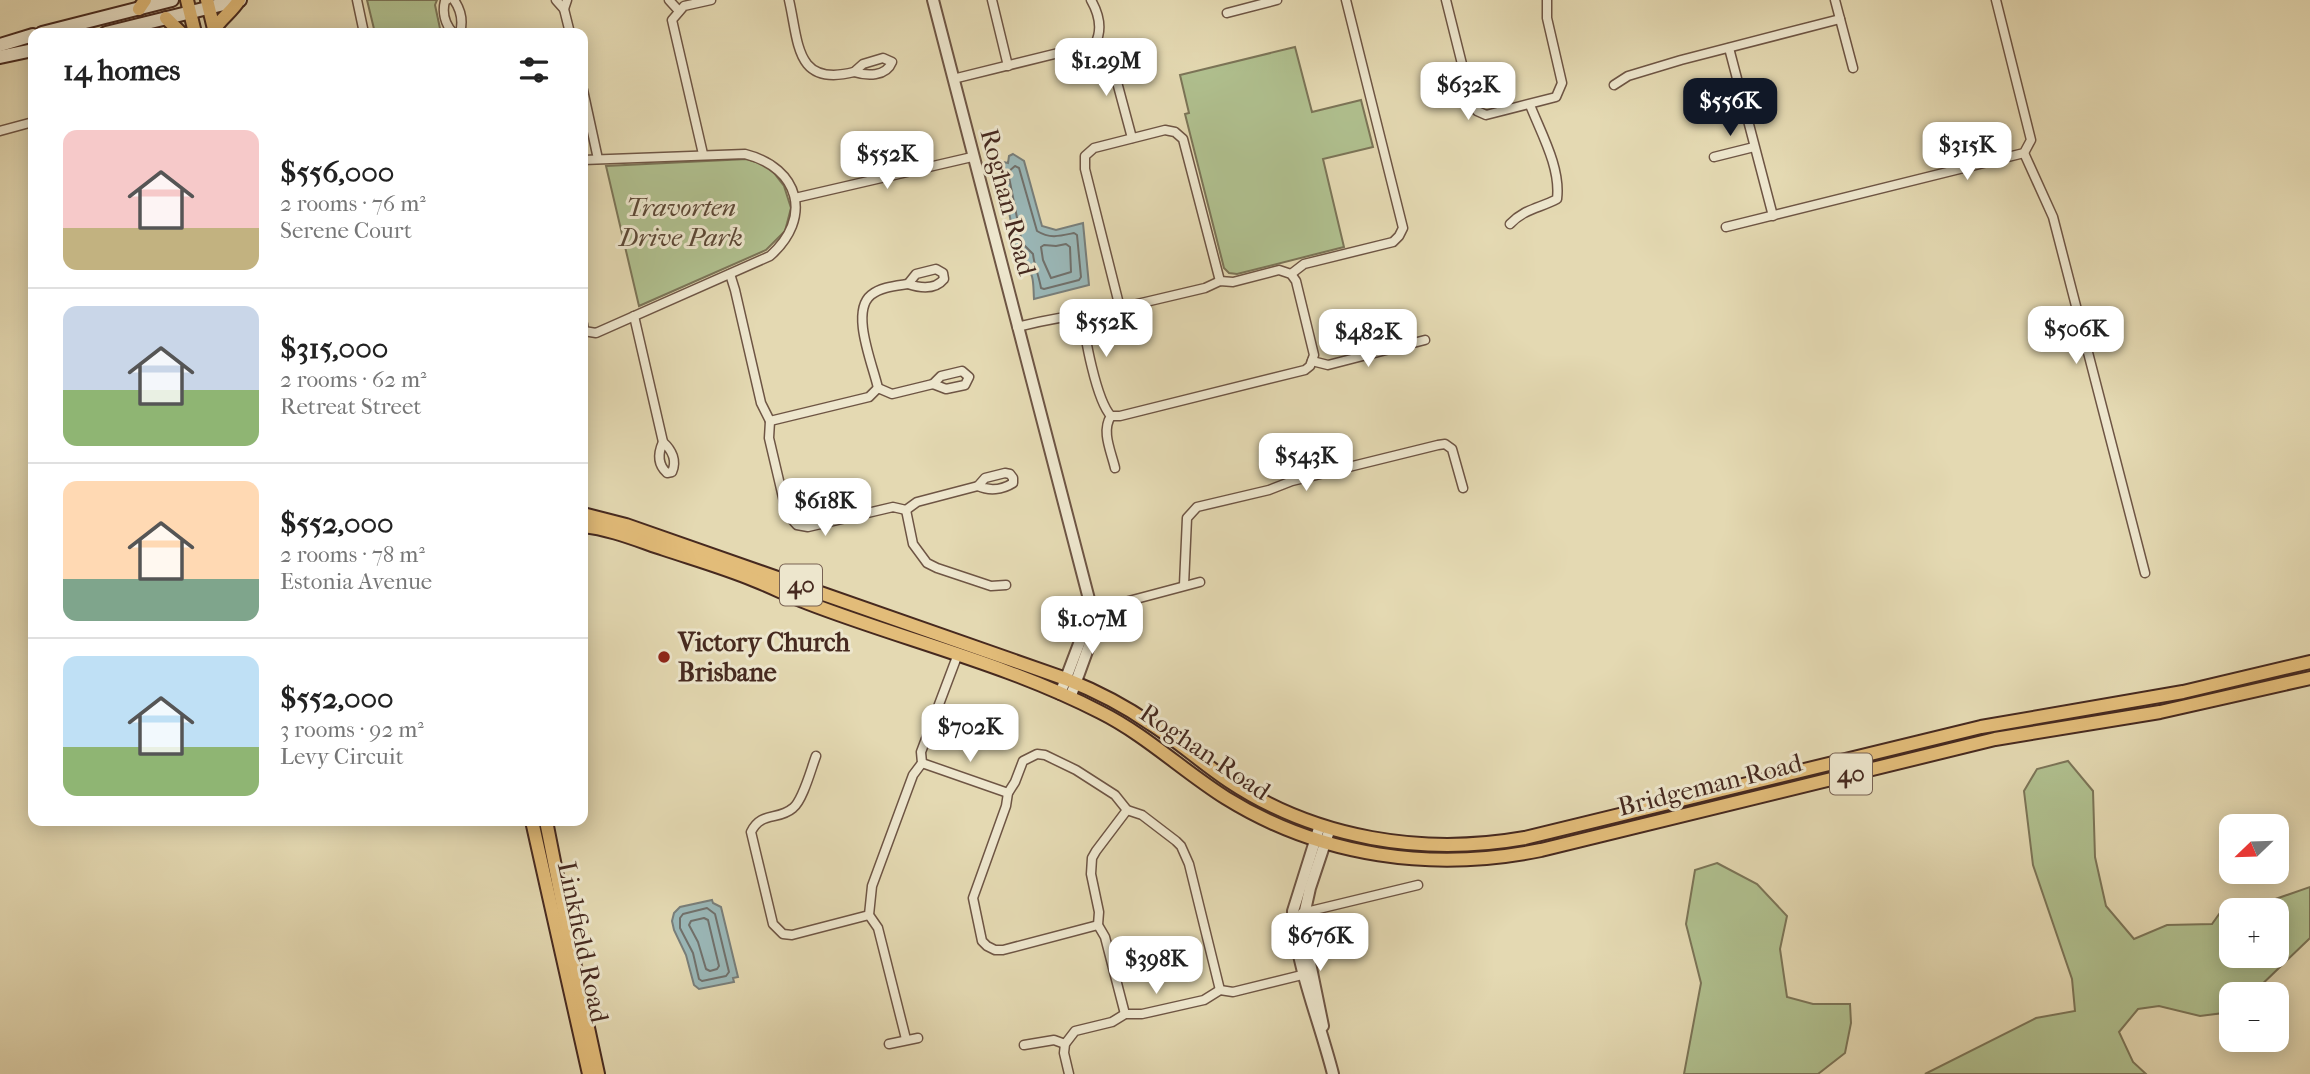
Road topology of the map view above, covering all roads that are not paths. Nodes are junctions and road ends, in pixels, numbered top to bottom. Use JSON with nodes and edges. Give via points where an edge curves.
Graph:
{"nodes":[{"id":1,"x":172,"y":0,"type":"edge"},
{"id":2,"x":240,"y":0,"type":"edge"},
{"id":3,"x":447,"y":0,"type":"edge"},
{"id":4,"x":454,"y":0,"type":"edge"},
{"id":5,"x":556,"y":0,"type":"edge"},
{"id":6,"x":567,"y":0,"type":"edge"},
{"id":7,"x":669,"y":0,"type":"edge"},
{"id":8,"x":711,"y":0,"type":"edge"},
{"id":9,"x":789,"y":0,"type":"edge"},
{"id":10,"x":933,"y":0,"type":"edge"},
{"id":11,"x":992,"y":0,"type":"edge"},
{"id":12,"x":1091,"y":0,"type":"edge"},
{"id":13,"x":1277,"y":0,"type":"edge"},
{"id":14,"x":1346,"y":0,"type":"edge"},
{"id":15,"x":1446,"y":0,"type":"edge"},
{"id":16,"x":1547,"y":0,"type":"edge"},
{"id":17,"x":1835,"y":0,"type":"edge"},
{"id":18,"x":1996,"y":0,"type":"edge"},
{"id":19,"x":356,"y":1,"type":"edge"},
{"id":20,"x":1251,"y":3,"type":"edge"},
{"id":21,"x":208,"y":4,"type":"edge"},
{"id":22,"x":142,"y":5,"type":"edge"},
{"id":23,"x":189,"y":6,"type":"edge"},
{"id":24,"x":564,"y":9,"type":"junction"},
{"id":25,"x":679,"y":10,"type":"junction"},
{"id":26,"x":1227,"y":13,"type":"dead end"},
{"id":27,"x":166,"y":18,"type":"junction"},
{"id":28,"x":1840,"y":19,"type":"junction"},
{"id":29,"x":60,"y":28,"type":"edge"},
{"id":30,"x":126,"y":28,"type":"edge"},
{"id":31,"x":176,"y":28,"type":"edge"},
{"id":32,"x":194,"y":28,"type":"edge"},
{"id":33,"x":214,"y":28,"type":"edge"},
{"id":34,"x":218,"y":28,"type":"edge"},
{"id":35,"x":363,"y":28,"type":"edge"},
{"id":36,"x":448,"y":28,"type":"edge"},
{"id":37,"x":461,"y":28,"type":"edge"},
{"id":38,"x":569,"y":28,"type":"edge"},
{"id":39,"x":28,"y":37,"type":"edge"},
{"id":40,"x":1095,"y":44,"type":"junction"},
{"id":41,"x":0,"y":45,"type":"edge"},
{"id":42,"x":1729,"y":48,"type":"junction"},
{"id":43,"x":28,"y":51,"type":"edge"},
{"id":44,"x":0,"y":57,"type":"edge"},
{"id":45,"x":1008,"y":65,"type":"junction"},
{"id":46,"x":1853,"y":68,"type":"dead end"},
{"id":47,"x":854,"y":72,"type":"dead end"},
{"id":48,"x":953,"y":79,"type":"junction"},
{"id":49,"x":1614,"y":85,"type":"dead end"},
{"id":50,"x":1530,"y":105,"type":"junction"},
{"id":51,"x":588,"y":113,"type":"edge"},
{"id":52,"x":28,"y":123,"type":"edge"},
{"id":53,"x":0,"y":131,"type":"edge"},
{"id":54,"x":1132,"y":138,"type":"junction"},
{"id":55,"x":1754,"y":147,"type":"junction"},
{"id":56,"x":2024,"y":153,"type":"junction"},
{"id":57,"x":703,"y":154,"type":"junction"},
{"id":58,"x":972,"y":157,"type":"junction"},
{"id":59,"x":1714,"y":157,"type":"dead end"},
{"id":60,"x":598,"y":159,"type":"junction"},
{"id":61,"x":588,"y":160,"type":"edge"},
{"id":62,"x":795,"y":198,"type":"junction"},
{"id":63,"x":1773,"y":216,"type":"junction"},
{"id":64,"x":1510,"y":224,"type":"dead end"},
{"id":65,"x":1726,"y":227,"type":"dead end"},
{"id":66,"x":730,"y":274,"type":"junction"},
{"id":67,"x":1291,"y":274,"type":"junction"},
{"id":68,"x":1220,"y":281,"type":"junction"},
{"id":69,"x":908,"y":284,"type":"dead end"},
{"id":70,"x":1120,"y":308,"type":"junction"},
{"id":71,"x":1084,"y":314,"type":"junction"},
{"id":72,"x":634,"y":316,"type":"junction"},
{"id":73,"x":1017,"y":327,"type":"junction"},
{"id":74,"x":588,"y":330,"type":"edge"},
{"id":75,"x":1425,"y":340,"type":"dead end"},
{"id":76,"x":1312,"y":361,"type":"junction"},
{"id":77,"x":933,"y":384,"type":"dead end"},
{"id":78,"x":878,"y":388,"type":"junction"},
{"id":79,"x":1111,"y":416,"type":"junction"},
{"id":80,"x":770,"y":421,"type":"junction"},
{"id":81,"x":663,"y":442,"type":"dead end"},
{"id":82,"x":1115,"y":468,"type":"dead end"},
{"id":83,"x":978,"y":486,"type":"dead end"},
{"id":84,"x":1463,"y":488,"type":"dead end"},
{"id":85,"x":906,"y":510,"type":"junction"},
{"id":86,"x":588,"y":515,"type":"edge"},
{"id":87,"x":588,"y":527,"type":"edge"},
{"id":88,"x":2144,"y":573,"type":"dead end"},
{"id":89,"x":1200,"y":582,"type":"dead end"},
{"id":90,"x":1006,"y":585,"type":"dead end"},
{"id":91,"x":1184,"y":586,"type":"junction"},
{"id":92,"x":1091,"y":615,"type":"junction"},
{"id":93,"x":958,"y":654,"type":"junction"},
{"id":94,"x":2310,"y":662,"type":"edge"},
{"id":95,"x":2310,"y":678,"type":"edge"},
{"id":96,"x":1071,"y":681,"type":"junction"},
{"id":97,"x":2183,"y":692,"type":"junction"},
{"id":98,"x":1065,"y":696,"type":"junction"},
{"id":99,"x":2186,"y":707,"type":"junction"},
{"id":100,"x":816,"y":756,"type":"dead end"},
{"id":101,"x":922,"y":762,"type":"junction"},
{"id":102,"x":1008,"y":793,"type":"junction"},
{"id":103,"x":1127,"y":810,"type":"junction"},
{"id":104,"x":533,"y":826,"type":"edge"},
{"id":105,"x":547,"y":826,"type":"edge"},
{"id":106,"x":1325,"y":827,"type":"junction"},
{"id":107,"x":1320,"y":842,"type":"junction"},
{"id":108,"x":1418,"y":885,"type":"dead end"},
{"id":109,"x":1298,"y":914,"type":"junction"},
{"id":110,"x":869,"y":915,"type":"junction"},
{"id":111,"x":1098,"y":925,"type":"junction"},
{"id":112,"x":1308,"y":973,"type":"junction"},
{"id":113,"x":1220,"y":990,"type":"junction"},
{"id":114,"x":1125,"y":1014,"type":"junction"},
{"id":115,"x":918,"y":1038,"type":"dead end"},
{"id":116,"x":906,"y":1039,"type":"junction"},
{"id":117,"x":889,"y":1044,"type":"dead end"},
{"id":118,"x":1065,"y":1044,"type":"junction"},
{"id":119,"x":1024,"y":1045,"type":"dead end"},
{"id":120,"x":589,"y":1074,"type":"edge"},
{"id":121,"x":598,"y":1074,"type":"edge"},
{"id":122,"x":1069,"y":1074,"type":"edge"},
{"id":123,"x":1333,"y":1074,"type":"edge"}],
"edges":[{"from":1,"to":22,"type":"main road"},
{"from":2,"to":21,"type":"main road"},
{"from":2,"to":34,"type":"main road"},
{"from":3,"to":36,"type":"street","via":[[443,9]]},
{"from":4,"to":37,"type":"street"},
{"from":5,"to":24,"type":"street"},
{"from":6,"to":24,"type":"street"},
{"from":7,"to":25,"type":"street"},
{"from":8,"to":25,"type":"street"},
{"from":9,"to":47,"type":"street","via":[[809,67],[826,76]]},
{"from":10,"to":48,"type":"street","name":"Roghan Road"},
{"from":11,"to":45,"type":"street"},
{"from":12,"to":40,"type":"street","via":[[1100,26]]},
{"from":13,"to":20,"type":"street"},
{"from":14,"to":67,"type":"street","via":[[1403,228],[1393,242],[1304,264]]},
{"from":15,"to":50,"type":"street","via":[[1477,111],[1486,115]]},
{"from":16,"to":50,"type":"street","via":[[1562,83],[1556,97]]},
{"from":17,"to":28,"type":"street"},
{"from":18,"to":56,"type":"street","via":[[2031,139]]},
{"from":19,"to":35,"type":"street"},
{"from":20,"to":26,"type":"street"},
{"from":21,"to":23,"type":"main road"},
{"from":21,"to":33,"type":"main road"},
{"from":22,"to":29,"type":"main road"},
{"from":23,"to":27,"type":"main road"},
{"from":23,"to":32,"type":"main road"},
{"from":24,"to":38,"type":"street"},
{"from":25,"to":57,"type":"street","via":[[673,20]]},
{"from":27,"to":30,"type":"main road"},
{"from":27,"to":31,"type":"main road"},
{"from":28,"to":42,"type":"street"},
{"from":28,"to":46,"type":"street"},
{"from":39,"to":41,"type":"main road"},
{"from":40,"to":45,"type":"street"},
{"from":40,"to":54,"type":"street","via":[[1110,56]]},
{"from":42,"to":49,"type":"street","via":[[1628,76]]},
{"from":42,"to":55,"type":"street"},
{"from":43,"to":44,"type":"main road"},
{"from":45,"to":48,"type":"street"},
{"from":48,"to":58,"type":"street","name":"Roghan Road"},
{"from":50,"to":64,"type":"street","via":[[1556,172],[1557,199],[1521,213]]},
{"from":51,"to":60,"type":"street"},
{"from":52,"to":53,"type":"street"},
{"from":54,"to":68,"type":"street","via":[[1165,130],[1182,139]]},
{"from":54,"to":70,"type":"street","via":[[1094,148],[1084,162]]},
{"from":55,"to":59,"type":"street"},
{"from":55,"to":63,"type":"street"},
{"from":56,"to":63,"type":"street"},
{"from":56,"to":88,"type":"street","via":[[2053,217]]},
{"from":57,"to":60,"type":"street"},
{"from":57,"to":62,"type":"street","via":[[745,153],[762,158],[783,173]]},
{"from":58,"to":62,"type":"street"},
{"from":58,"to":73,"type":"street","name":"Roghan Road"},
{"from":60,"to":61,"type":"street"},
{"from":62,"to":66,"type":"street","via":[[795,220],[782,245],[770,256]]},
{"from":63,"to":65,"type":"street"},
{"from":66,"to":72,"type":"street"},
{"from":66,"to":80,"type":"street","via":[[761,403]]},
{"from":67,"to":68,"type":"street","via":[[1279,270]]},
{"from":67,"to":76,"type":"street","via":[[1314,351]]},
{"from":68,"to":70,"type":"street"},
{"from":69,"to":78,"type":"street","via":[[880,290],[863,305],[861,319]]},
{"from":70,"to":71,"type":"street"},
{"from":71,"to":73,"type":"street"},
{"from":71,"to":79,"type":"street","via":[[1103,404]]},
{"from":72,"to":74,"type":"street","via":[[596,332]]},
{"from":72,"to":81,"type":"street"},
{"from":73,"to":92,"type":"street","name":"Roghan Road"},
{"from":75,"to":76,"type":"street","via":[[1328,365]]},
{"from":76,"to":79,"type":"street","via":[[1305,370]]},
{"from":77,"to":78,"type":"street","via":[[892,394]]},
{"from":78,"to":80,"type":"street","via":[[869,397]]},
{"from":79,"to":82,"type":"street","via":[[1106,431]]},
{"from":80,"to":85,"type":"street","via":[[769,438],[785,506],[797,525],[808,527],[893,507]]},
{"from":83,"to":85,"type":"street","via":[[917,502]]},
{"from":84,"to":91,"type":"street","via":[[1452,449],[1445,444],[1197,507],[1187,518]]},
{"from":85,"to":90,"type":"street","via":[[914,544],[927,563],[991,586]]},
{"from":86,"to":96,"type":"main road","number":"40"},
{"from":87,"to":93,"type":"main road","number":"40","via":[[723,569]]},
{"from":89,"to":91,"type":"street"},
{"from":91,"to":92,"type":"street"},
{"from":92,"to":96,"type":"street","name":"Roghan Road","via":[[1094,632]]},
{"from":93,"to":98,"type":"main road","number":"40"},
{"from":93,"to":101,"type":"street","via":[[921,752]]},
{"from":94,"to":97,"type":"main road","name":"Bridgeman Road","number":"40"},
{"from":95,"to":99,"type":"main road","name":"Bridgeman Road","number":"40"},
{"from":96,"to":98,"type":"street","name":"Roghan Road"},
{"from":96,"to":106,"type":"main road","name":"Roghan Road","number":"40","via":[[1152,724],[1250,794]]},
{"from":97,"to":99,"type":"main road"},
{"from":97,"to":106,"type":"main road","name":"Bridgeman Road","number":"40","via":[[1981,727],[1504,842],[1418,844]]},
{"from":98,"to":107,"type":"main road","name":"Roghan Road","number":"40","via":[[1130,729],[1227,799]]},
{"from":99,"to":107,"type":"main road","name":"Bridgeman Road","number":"40","via":[[1995,739],[1520,854],[1470,860],[1415,859]]},
{"from":100,"to":110,"type":"street","via":[[798,803],[785,813],[761,819],[751,832],[773,924],[783,934],[792,935]]},
{"from":101,"to":102,"type":"street"},
{"from":101,"to":110,"type":"street","via":[[872,886]]},
{"from":102,"to":103,"type":"street","via":[[1023,761],[1045,755],[1115,795]]},
{"from":102,"to":111,"type":"street","via":[[974,898],[982,941],[1003,950]]},
{"from":103,"to":111,"type":"street","via":[[1092,859]]},
{"from":103,"to":113,"type":"street","via":[[1142,815],[1181,846]]},
{"from":104,"to":120,"type":"main road","name":"Linkfield Road"},
{"from":105,"to":121,"type":"main road","name":"Linkfield Road"},
{"from":106,"to":107,"type":"street"},
{"from":107,"to":109,"type":"street"},
{"from":108,"to":109,"type":"street"},
{"from":109,"to":112,"type":"street"},
{"from":110,"to":116,"type":"street","via":[[878,928]]},
{"from":111,"to":114,"type":"street"},
{"from":112,"to":113,"type":"street","via":[[1233,992]]},
{"from":112,"to":123,"type":"street","via":[[1315,1016]]},
{"from":113,"to":114,"type":"street","via":[[1203,1000]]},
{"from":114,"to":118,"type":"street","via":[[1075,1031]]},
{"from":115,"to":116,"type":"street"},
{"from":116,"to":117,"type":"street"},
{"from":118,"to":119,"type":"street","via":[[1054,1040]]},
{"from":118,"to":122,"type":"street"}]}
